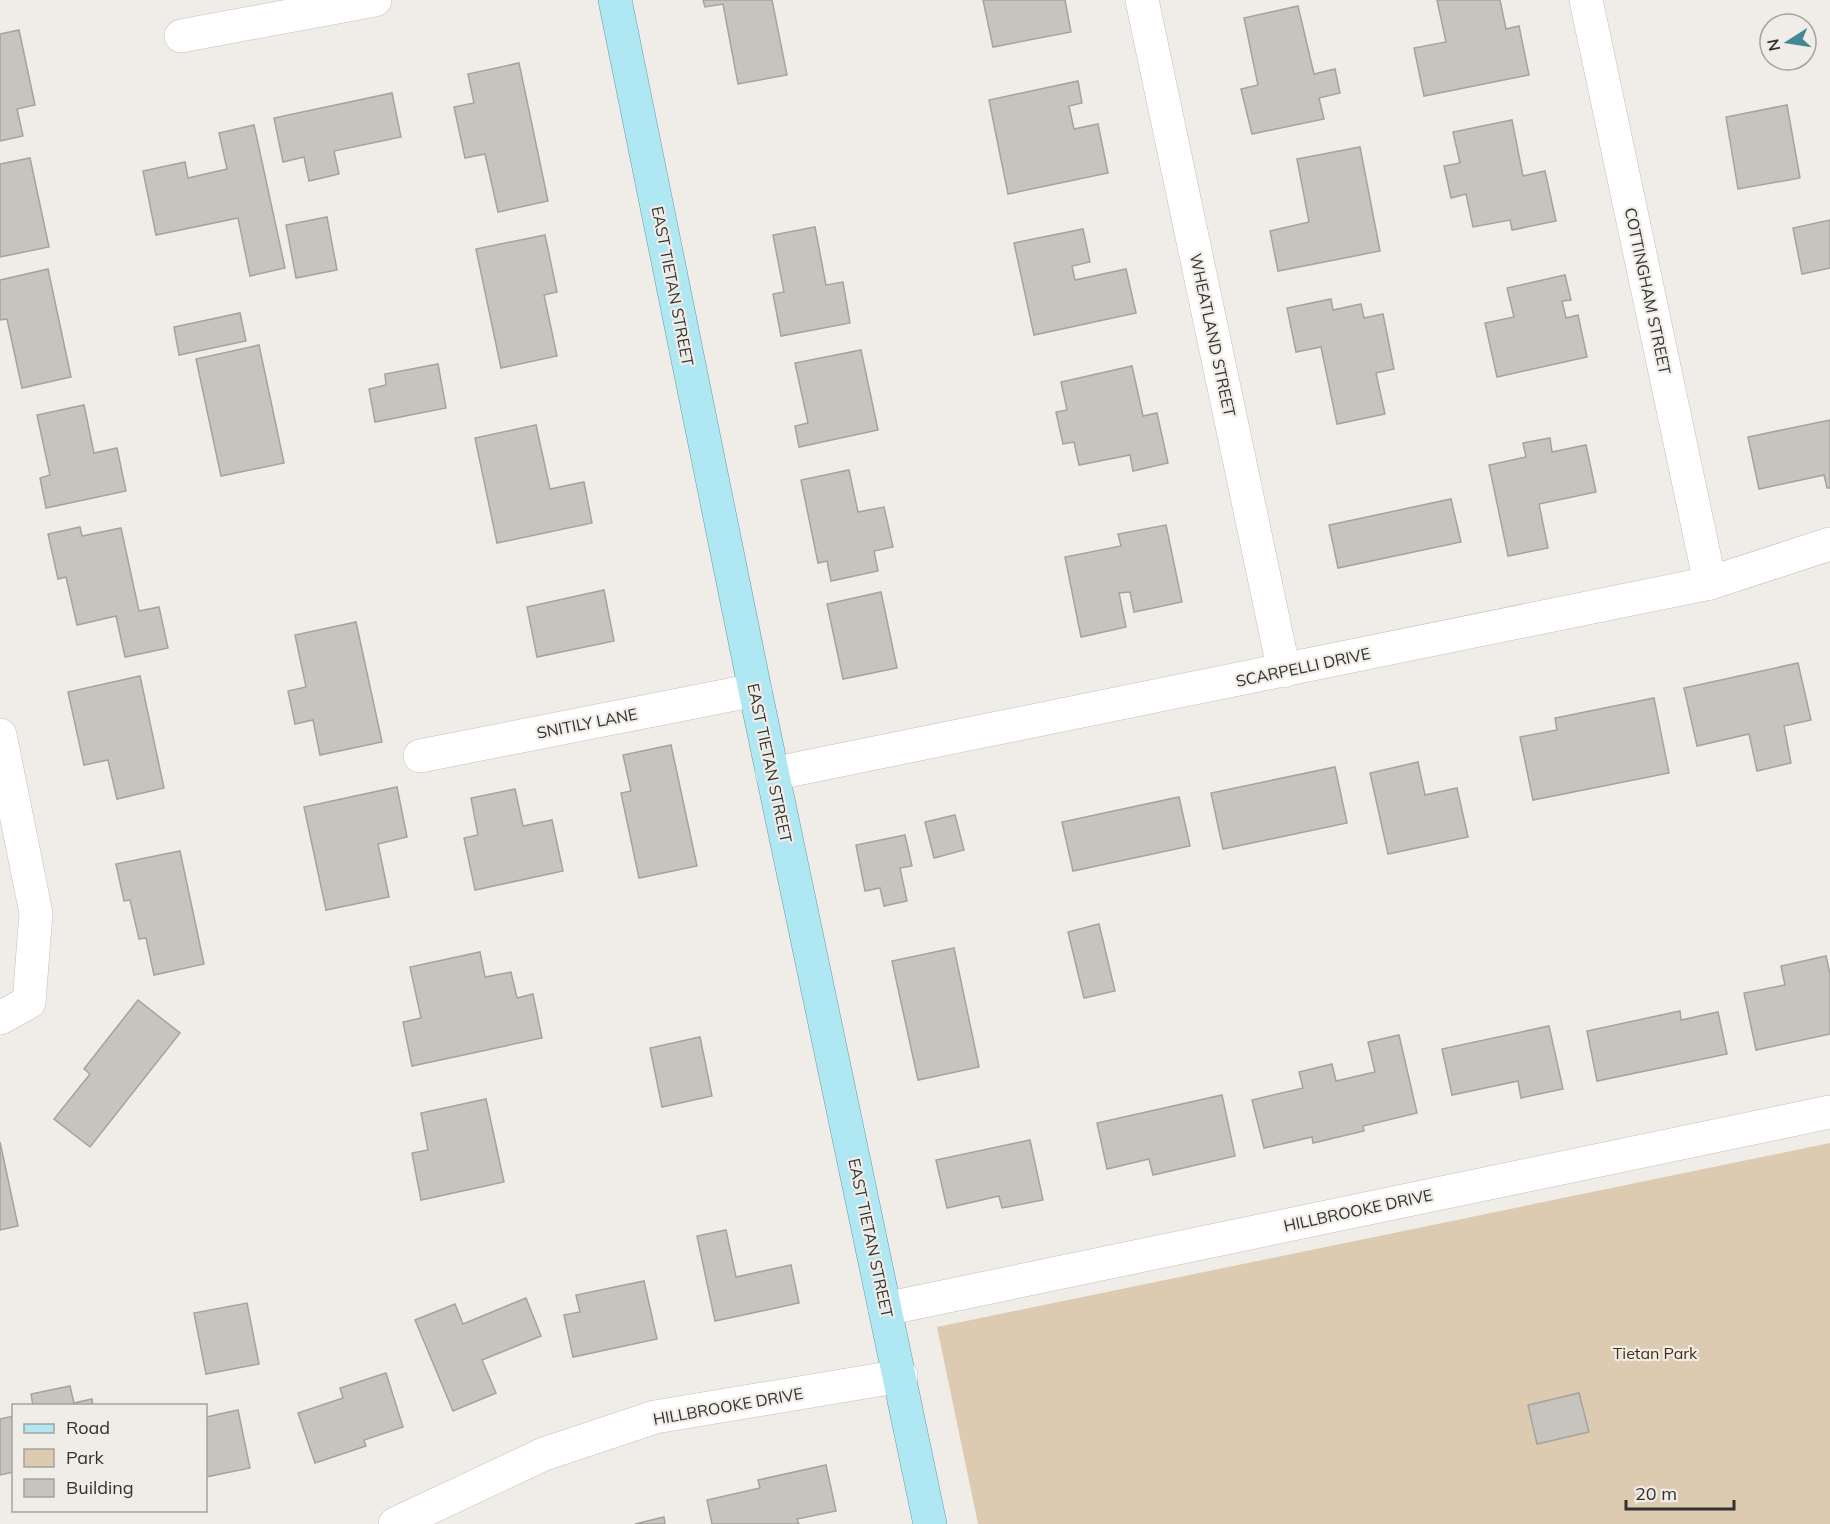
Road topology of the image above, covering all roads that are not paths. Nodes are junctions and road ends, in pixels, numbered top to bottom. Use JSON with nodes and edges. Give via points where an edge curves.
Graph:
{"nodes":[{"id":1,"x":375,"y":0,"type":"edge"},
{"id":2,"x":615,"y":0,"type":"edge"},
{"id":3,"x":1142,"y":0,"type":"edge"},
{"id":4,"x":1586,"y":0,"type":"edge"},
{"id":5,"x":182,"y":36,"type":"dead end"},
{"id":6,"x":1830,"y":544,"type":"edge"},
{"id":7,"x":1710,"y":583,"type":"junction"},
{"id":8,"x":1284,"y":671,"type":"junction"},
{"id":9,"x":755,"y":690,"type":"junction"},
{"id":10,"x":0,"y":735,"type":"edge"},
{"id":11,"x":420,"y":756,"type":"dead end"},
{"id":12,"x":772,"y":774,"type":"junction"},
{"id":13,"x":0,"y":1018,"type":"edge"},
{"id":14,"x":1830,"y":1112,"type":"edge"},
{"id":15,"x":885,"y":1309,"type":"junction"},
{"id":16,"x":901,"y":1376,"type":"junction"},
{"id":17,"x":394,"y":1524,"type":"edge"},
{"id":18,"x":930,"y":1524,"type":"edge"}],
"edges":[{"from":1,"to":5,"type":"street"},
{"from":2,"to":9,"type":"main road","name":"EAST TIETAN STREET"},
{"from":3,"to":8,"type":"street","name":"WHEATLAND STREET"},
{"from":4,"to":7,"type":"street","name":"COTTINGHAM STREET"},
{"from":6,"to":7,"type":"street","name":"SCARPELLI DRIVE"},
{"from":7,"to":8,"type":"street","name":"SCARPELLI DRIVE"},
{"from":8,"to":12,"type":"street","name":"SCARPELLI DRIVE"},
{"from":9,"to":11,"type":"street","name":"SNITILY LANE"},
{"from":9,"to":12,"type":"main road","name":"EAST TIETAN STREET"},
{"from":10,"to":13,"type":"street","via":[[36,913],[29,1002]]},
{"from":12,"to":15,"type":"main road","name":"EAST TIETAN STREET"},
{"from":14,"to":15,"type":"street","name":"HILLBROOKE DRIVE"},
{"from":15,"to":16,"type":"main road","name":"EAST TIETAN STREET"},
{"from":16,"to":17,"type":"street","name":"HILLBROOKE DRIVE","via":[[655,1417],[544,1454]]},
{"from":16,"to":18,"type":"main road","name":"EAST TIETAN STREET"}]}
